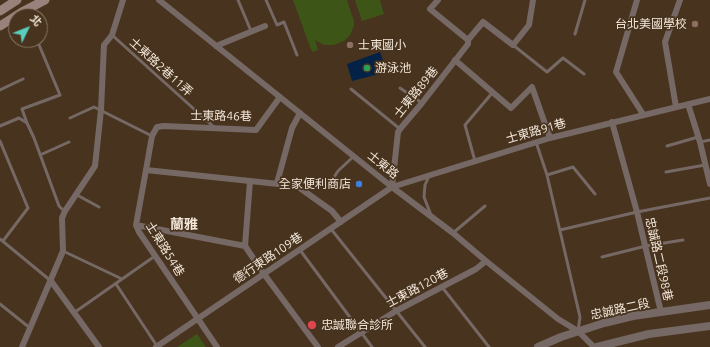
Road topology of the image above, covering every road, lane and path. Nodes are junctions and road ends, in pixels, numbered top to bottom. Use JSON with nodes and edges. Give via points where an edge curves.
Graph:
{"nodes":[{"id":1,"x":17,"y":0,"type":"edge"},
{"id":2,"x":45,"y":0,"type":"edge"},
{"id":3,"x":123,"y":0,"type":"edge"},
{"id":4,"x":158,"y":0,"type":"edge"},
{"id":5,"x":238,"y":0,"type":"edge"},
{"id":6,"x":266,"y":0,"type":"edge"},
{"id":7,"x":438,"y":0,"type":"edge"},
{"id":8,"x":533,"y":0,"type":"edge"},
{"id":9,"x":585,"y":0,"type":"edge"},
{"id":10,"x":637,"y":0,"type":"edge"},
{"id":11,"x":680,"y":0,"type":"edge"},
{"id":12,"x":32,"y":8,"type":"edge"},
{"id":13,"x":0,"y":11,"type":"edge"},
{"id":14,"x":265,"y":26,"type":"dead end"},
{"id":15,"x":251,"y":31,"type":"junction"},
{"id":16,"x":575,"y":34,"type":"dead end"},
{"id":17,"x":112,"y":35,"type":"junction"},
{"id":18,"x":468,"y":40,"type":"junction"},
{"id":19,"x":513,"y":45,"type":"junction"},
{"id":20,"x":216,"y":46,"type":"junction"},
{"id":21,"x":40,"y":48,"type":"edge"},
{"id":22,"x":297,"y":55,"type":"dead end"},
{"id":23,"x":455,"y":60,"type":"junction"},
{"id":24,"x":584,"y":74,"type":"dead end"},
{"id":25,"x":23,"y":79,"type":"dead end"},
{"id":26,"x":400,"y":88,"type":"dead end"},
{"id":27,"x":351,"y":89,"type":"dead end"},
{"id":28,"x":0,"y":90,"type":"edge"},
{"id":29,"x":493,"y":92,"type":"junction"},
{"id":30,"x":280,"y":97,"type":"junction"},
{"id":31,"x":710,"y":99,"type":"edge"},
{"id":32,"x":422,"y":103,"type":"junction"},
{"id":33,"x":688,"y":104,"type":"junction"},
{"id":34,"x":676,"y":107,"type":"junction"},
{"id":35,"x":101,"y":110,"type":"junction"},
{"id":36,"x":300,"y":113,"type":"junction"},
{"id":37,"x":643,"y":114,"type":"junction"},
{"id":38,"x":70,"y":118,"type":"dead end"},
{"id":39,"x":612,"y":122,"type":"junction"},
{"id":40,"x":27,"y":123,"type":"junction"},
{"id":41,"x":0,"y":126,"type":"edge"},
{"id":42,"x":215,"y":128,"type":"junction"},
{"id":43,"x":400,"y":129,"type":"junction"},
{"id":44,"x":152,"y":136,"type":"junction"},
{"id":45,"x":550,"y":138,"type":"junction"},
{"id":46,"x":699,"y":139,"type":"junction"},
{"id":47,"x":710,"y":140,"type":"edge"},
{"id":48,"x":0,"y":141,"type":"edge"},
{"id":49,"x":69,"y":142,"type":"dead end"},
{"id":50,"x":536,"y":142,"type":"junction"},
{"id":51,"x":667,"y":146,"type":"dead end"},
{"id":52,"x":40,"y":155,"type":"junction"},
{"id":53,"x":354,"y":156,"type":"junction"},
{"id":54,"x":475,"y":161,"type":"junction"},
{"id":55,"x":705,"y":164,"type":"junction"},
{"id":56,"x":146,"y":170,"type":"junction"},
{"id":57,"x":666,"y":172,"type":"dead end"},
{"id":58,"x":430,"y":175,"type":"junction"},
{"id":59,"x":547,"y":175,"type":"junction"},
{"id":60,"x":250,"y":181,"type":"junction"},
{"id":61,"x":277,"y":183,"type":"junction"},
{"id":62,"x":710,"y":184,"type":"edge"},
{"id":63,"x":329,"y":185,"type":"dead end"},
{"id":64,"x":392,"y":187,"type":"junction"},
{"id":65,"x":595,"y":194,"type":"dead end"},
{"id":66,"x":77,"y":195,"type":"junction"},
{"id":67,"x":710,"y":198,"type":"edge"},
{"id":68,"x":485,"y":206,"type":"dead end"},
{"id":69,"x":99,"y":207,"type":"dead end"},
{"id":70,"x":65,"y":212,"type":"junction"},
{"id":71,"x":637,"y":212,"type":"junction"},
{"id":72,"x":432,"y":218,"type":"junction"},
{"id":73,"x":341,"y":222,"type":"junction"},
{"id":74,"x":136,"y":226,"type":"junction"},
{"id":75,"x":331,"y":229,"type":"junction"},
{"id":76,"x":560,"y":230,"type":"junction"},
{"id":77,"x":453,"y":233,"type":"junction"},
{"id":78,"x":1,"y":240,"type":"edge"},
{"id":79,"x":683,"y":240,"type":"dead end"},
{"id":80,"x":245,"y":246,"type":"junction"},
{"id":81,"x":646,"y":246,"type":"junction"},
{"id":82,"x":300,"y":250,"type":"junction"},
{"id":83,"x":63,"y":251,"type":"junction"},
{"id":84,"x":155,"y":256,"type":"junction"},
{"id":85,"x":602,"y":257,"type":"dead end"},
{"id":86,"x":486,"y":261,"type":"junction"},
{"id":87,"x":264,"y":274,"type":"junction"},
{"id":88,"x":122,"y":279,"type":"junction"},
{"id":89,"x":51,"y":282,"type":"junction"},
{"id":90,"x":116,"y":284,"type":"junction"},
{"id":91,"x":442,"y":287,"type":"junction"},
{"id":92,"x":0,"y":304,"type":"edge"},
{"id":93,"x":710,"y":305,"type":"edge"},
{"id":94,"x":396,"y":311,"type":"junction"},
{"id":95,"x":74,"y":312,"type":"junction"},
{"id":96,"x":660,"y":312,"type":"junction"},
{"id":97,"x":197,"y":319,"type":"junction"},
{"id":98,"x":710,"y":326,"type":"edge"},
{"id":99,"x":30,"y":328,"type":"junction"},
{"id":100,"x":578,"y":331,"type":"junction"},
{"id":101,"x":361,"y":333,"type":"junction"},
{"id":102,"x":22,"y":347,"type":"edge"},
{"id":103,"x":99,"y":347,"type":"edge"},
{"id":104,"x":156,"y":347,"type":"edge"},
{"id":105,"x":217,"y":347,"type":"edge"},
{"id":106,"x":318,"y":347,"type":"edge"},
{"id":107,"x":338,"y":347,"type":"edge"},
{"id":108,"x":372,"y":347,"type":"edge"},
{"id":109,"x":425,"y":347,"type":"edge"},
{"id":110,"x":489,"y":347,"type":"edge"},
{"id":111,"x":538,"y":347,"type":"edge"},
{"id":112,"x":594,"y":347,"type":"edge"},
{"id":113,"x":597,"y":347,"type":"edge"}],
"edges":[{"from":1,"to":13,"type":"main road"},
{"from":2,"to":12,"type":"main road"},
{"from":3,"to":17,"type":"street"},
{"from":4,"to":20,"type":"street","name":"士東路"},
{"from":5,"to":15,"type":"lane"},
{"from":6,"to":22,"type":"lane","via":[[277,24],[284,22]]},
{"from":7,"to":18,"type":"street","via":[[430,9]]},
{"from":8,"to":19,"type":"street","via":[[529,25]]},
{"from":9,"to":16,"type":"lane"},
{"from":10,"to":37,"type":"street","via":[[616,72]]},
{"from":11,"to":34,"type":"street","via":[[665,42]]},
{"from":14,"to":15,"type":"street"},
{"from":15,"to":20,"type":"street"},
{"from":17,"to":35,"type":"street","via":[[104,45]]},
{"from":17,"to":42,"type":"lane","name":"士東路2巷11弄"},
{"from":18,"to":19,"type":"street","name":"士東路89巷","via":[[483,22]]},
{"from":18,"to":23,"type":"street","name":"士東路89巷","via":[[468,44]]},
{"from":19,"to":24,"type":"lane","via":[[547,72],[563,58]]},
{"from":20,"to":30,"type":"street","name":"士東路"},
{"from":21,"to":40,"type":"lane","via":[[60,95],[22,109]]},
{"from":23,"to":29,"type":"street"},
{"from":23,"to":32,"type":"street","name":"士東路89巷"},
{"from":25,"to":28,"type":"lane"},
{"from":26,"to":32,"type":"lane"},
{"from":27,"to":43,"type":"lane"},
{"from":29,"to":45,"type":"street","via":[[511,108],[532,87]]},
{"from":29,"to":54,"type":"lane","via":[[465,125]]},
{"from":30,"to":36,"type":"street","name":"士東路"},
{"from":30,"to":42,"type":"street","name":"士東路46巷","via":[[256,130]]},
{"from":31,"to":33,"type":"street","name":"士東路91巷"},
{"from":32,"to":43,"type":"street","name":"士東路89巷"},
{"from":33,"to":34,"type":"street","name":"士東路91巷"},
{"from":33,"to":46,"type":"street"},
{"from":34,"to":37,"type":"street","name":"士東路91巷"},
{"from":35,"to":38,"type":"lane","via":[[94,106]]},
{"from":35,"to":44,"type":"lane"},
{"from":35,"to":66,"type":"street","via":[[95,166]]},
{"from":36,"to":53,"type":"street","name":"士東路"},
{"from":36,"to":61,"type":"street","via":[[292,128]]},
{"from":37,"to":39,"type":"street","name":"士東路91巷"},
{"from":39,"to":45,"type":"street","name":"士東路91巷"},
{"from":39,"to":71,"type":"street","name":"忠誠路二段98巷"},
{"from":40,"to":41,"type":"lane","via":[[19,118]]},
{"from":40,"to":52,"type":"lane"},
{"from":42,"to":44,"type":"street","name":"士東路46巷","via":[[164,126],[157,127]]},
{"from":43,"to":64,"type":"street","name":"士東路89巷"},
{"from":44,"to":56,"type":"street"},
{"from":45,"to":50,"type":"street","name":"士東路91巷"},
{"from":46,"to":47,"type":"lane"},
{"from":46,"to":51,"type":"lane"},
{"from":46,"to":55,"type":"street"},
{"from":48,"to":78,"type":"lane","via":[[28,208]]},
{"from":49,"to":52,"type":"lane"},
{"from":50,"to":54,"type":"street","name":"士東路91巷"},
{"from":50,"to":59,"type":"lane"},
{"from":52,"to":70,"type":"lane","via":[[60,206]]},
{"from":53,"to":63,"type":"lane"},
{"from":53,"to":64,"type":"street","name":"士東路"},
{"from":54,"to":58,"type":"street","name":"士東路91巷"},
{"from":55,"to":57,"type":"lane"},
{"from":55,"to":62,"type":"street"},
{"from":56,"to":60,"type":"street"},
{"from":56,"to":74,"type":"street","name":"士東路54巷"},
{"from":58,"to":64,"type":"street","name":"士東路91巷"},
{"from":58,"to":72,"type":"lane","via":[[425,185],[424,198]]},
{"from":59,"to":65,"type":"lane","via":[[573,168]]},
{"from":59,"to":76,"type":"lane"},
{"from":60,"to":61,"type":"street"},
{"from":60,"to":80,"type":"street"},
{"from":61,"to":73,"type":"street","via":[[297,186],[332,211]]},
{"from":64,"to":72,"type":"street","name":"士東路"},
{"from":64,"to":73,"type":"street","name":"德行東路109巷"},
{"from":66,"to":69,"type":"lane"},
{"from":66,"to":70,"type":"street"},
{"from":67,"to":71,"type":"lane"},
{"from":68,"to":77,"type":"lane"},
{"from":70,"to":83,"type":"street","via":[[62,218]]},
{"from":71,"to":76,"type":"lane"},
{"from":71,"to":81,"type":"street","name":"忠誠路二段98巷"},
{"from":72,"to":77,"type":"street","name":"士東路"},
{"from":73,"to":75,"type":"street","name":"德行東路109巷"},
{"from":74,"to":80,"type":"street"},
{"from":74,"to":84,"type":"street","name":"士東路54巷"},
{"from":75,"to":82,"type":"street","name":"德行東路109巷"},
{"from":75,"to":94,"type":"lane"},
{"from":76,"to":100,"type":"lane","via":[[580,317]]},
{"from":77,"to":86,"type":"street","name":"士東路"},
{"from":78,"to":89,"type":"lane"},
{"from":79,"to":81,"type":"lane"},
{"from":80,"to":87,"type":"street"},
{"from":81,"to":85,"type":"lane"},
{"from":81,"to":96,"type":"street","name":"忠誠路二段98巷"},
{"from":82,"to":87,"type":"street","name":"德行東路109巷"},
{"from":82,"to":101,"type":"lane"},
{"from":83,"to":88,"type":"lane"},
{"from":83,"to":89,"type":"street"},
{"from":84,"to":88,"type":"lane"},
{"from":84,"to":97,"type":"street","name":"士東路54巷"},
{"from":86,"to":91,"type":"street","name":"士東路120巷"},
{"from":86,"to":100,"type":"street","name":"士東路"},
{"from":87,"to":97,"type":"street","name":"德行東路109巷"},
{"from":87,"to":106,"type":"street"},
{"from":88,"to":90,"type":"lane"},
{"from":89,"to":95,"type":"street"},
{"from":89,"to":99,"type":"street"},
{"from":90,"to":95,"type":"lane"},
{"from":90,"to":104,"type":"lane"},
{"from":91,"to":94,"type":"street","name":"士東路120巷"},
{"from":91,"to":110,"type":"lane"},
{"from":92,"to":99,"type":"lane"},
{"from":93,"to":96,"type":"street","name":"忠誠路二段"},
{"from":94,"to":101,"type":"street","name":"士東路120巷"},
{"from":94,"to":109,"type":"lane"},
{"from":95,"to":103,"type":"street"},
{"from":96,"to":100,"type":"street","name":"忠誠路二段","via":[[611,321]]},
{"from":97,"to":104,"type":"street","name":"德行東路109巷"},
{"from":97,"to":105,"type":"street","name":"士東路54巷"},
{"from":98,"to":113,"type":"street","via":[[649,334]]},
{"from":99,"to":102,"type":"street"},
{"from":100,"to":111,"type":"street","name":"忠誠路二段"},
{"from":100,"to":112,"type":"street","name":"士東路"},
{"from":101,"to":107,"type":"street","name":"士東路120巷"},
{"from":101,"to":108,"type":"lane"}]}
